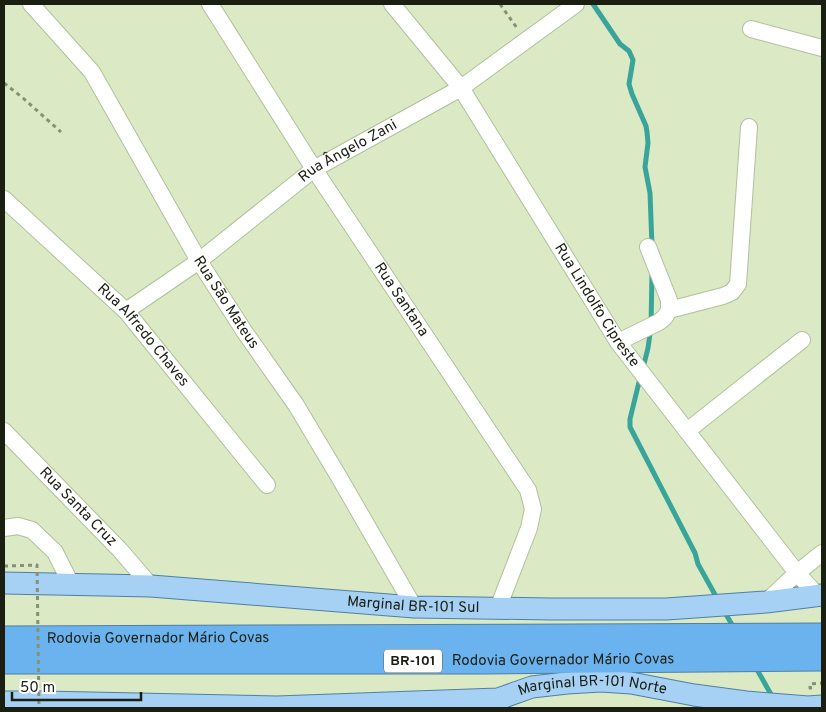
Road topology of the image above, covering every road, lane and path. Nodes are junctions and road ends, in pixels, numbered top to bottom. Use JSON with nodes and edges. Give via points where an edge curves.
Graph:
{"nodes":[{"id":1,"x":32,"y":4,"type":"edge"},
{"id":2,"x":210,"y":4,"type":"edge"},
{"id":3,"x":392,"y":4,"type":"edge"},
{"id":4,"x":500,"y":4,"type":"edge"},
{"id":5,"x":576,"y":4,"type":"edge"},
{"id":6,"x":558,"y":9,"type":"edge"},
{"id":7,"x":751,"y":29,"type":"dead end"},
{"id":8,"x":526,"y":41,"type":"junction"},
{"id":9,"x":822,"y":48,"type":"edge"},
{"id":10,"x":4,"y":83,"type":"edge"},
{"id":11,"x":462,"y":88,"type":"junction"},
{"id":12,"x":749,"y":127,"type":"dead end"},
{"id":13,"x":61,"y":132,"type":"dead end"},
{"id":14,"x":314,"y":169,"type":"junction"},
{"id":15,"x":4,"y":199,"type":"edge"},
{"id":16,"x":648,"y":248,"type":"dead end"},
{"id":17,"x":199,"y":261,"type":"junction"},
{"id":18,"x":669,"y":310,"type":"junction"},
{"id":19,"x":126,"y":311,"type":"junction"},
{"id":20,"x":802,"y":340,"type":"dead end"},
{"id":21,"x":618,"y":342,"type":"junction"},
{"id":22,"x":4,"y":431,"type":"edge"},
{"id":23,"x":687,"y":431,"type":"junction"},
{"id":24,"x":267,"y":485,"type":"dead end"},
{"id":25,"x":4,"y":528,"type":"edge"},
{"id":26,"x":822,"y":554,"type":"edge"},
{"id":27,"x":4,"y":566,"type":"edge"},
{"id":28,"x":797,"y":573,"type":"junction"},
{"id":29,"x":4,"y":583,"type":"edge"},
{"id":30,"x":70,"y":584,"type":"junction"},
{"id":31,"x":151,"y":586,"type":"junction"},
{"id":32,"x":819,"y":595,"type":"edge"},
{"id":33,"x":766,"y":602,"type":"junction"},
{"id":34,"x":414,"y":606,"type":"junction"},
{"id":35,"x":498,"y":608,"type":"junction"},
{"id":36,"x":822,"y":636,"type":"edge"},
{"id":37,"x":4,"y":638,"type":"edge"},
{"id":38,"x":822,"y":658,"type":"edge"},
{"id":39,"x":4,"y":661,"type":"edge"},
{"id":40,"x":4,"y":702,"type":"edge"},
{"id":41,"x":503,"y":704,"type":"edge"},
{"id":42,"x":45,"y":706,"type":"edge"},
{"id":43,"x":812,"y":707,"type":"edge"},
{"id":44,"x":278,"y":708,"type":"edge"}],
"edges":[{"from":1,"to":17,"type":"street","name":"Rua São Mateus","via":[[92,72]]},
{"from":2,"to":14,"type":"street","name":"Rua Santana"},
{"from":3,"to":11,"type":"street","name":"Rua Lindolfo Cipreste"},
{"from":4,"to":8,"type":"path"},
{"from":5,"to":6,"type":"street","name":"Rua Ângelo Zani"},
{"from":6,"to":8,"type":"street","name":"Rua Ângelo Zani"},
{"from":7,"to":9,"type":"street"},
{"from":8,"to":11,"type":"street","name":"Rua Ângelo Zani"},
{"from":10,"to":13,"type":"path"},
{"from":11,"to":14,"type":"street","name":"Rua Ângelo Zani"},
{"from":11,"to":21,"type":"street","name":"Rua Lindolfo Cipreste"},
{"from":12,"to":18,"type":"street","via":[[738,284],[732,292],[722,296]]},
{"from":14,"to":17,"type":"street","name":"Rua Ângelo Zani"},
{"from":14,"to":35,"type":"street","name":"Rua Santana","via":[[528,490],[533,509],[530,528]]},
{"from":15,"to":19,"type":"street","name":"Rua Alfredo Chaves"},
{"from":16,"to":18,"type":"street"},
{"from":17,"to":19,"type":"street","name":"Rua Ângelo Zani"},
{"from":17,"to":34,"type":"street","name":"Rua São Mateus","via":[[296,405]]},
{"from":18,"to":21,"type":"street","via":[[659,322]]},
{"from":19,"to":24,"type":"street","name":"Rua Alfredo Chaves"},
{"from":20,"to":23,"type":"street"},
{"from":21,"to":23,"type":"street","name":"Rua Lindolfo Cipreste"},
{"from":22,"to":31,"type":"street","name":"Rua Santa Cruz"},
{"from":23,"to":28,"type":"street","name":"Rua Lindolfo Cipreste"},
{"from":25,"to":30,"type":"street","via":[[18,526],[32,530],[55,552]]},
{"from":26,"to":28,"type":"street"},
{"from":27,"to":42,"type":"path","bridge":true,"via":[[37,565]]},
{"from":28,"to":32,"type":"street","name":"Rua Lindolfo Cipreste"},
{"from":28,"to":33,"type":"street"},
{"from":29,"to":30,"type":"main road","name":"Marginal BR-101 Sul"},
{"from":30,"to":31,"type":"main road","name":"Marginal BR-101 Sul"},
{"from":31,"to":34,"type":"main road","name":"Marginal BR-101 Sul"},
{"from":32,"to":33,"type":"main road","name":"Marginal BR-101 Sul"},
{"from":33,"to":35,"type":"main road","name":"Marginal BR-101 Sul","via":[[666,609]]},
{"from":34,"to":35,"type":"main road","name":"Marginal BR-101 Sul"},
{"from":36,"to":37,"type":"highway","name":"Rodovia Governador Mário Covas","number":"BR-101"},
{"from":38,"to":39,"type":"highway","name":"Rodovia Governador Mário Covas","number":"BR-101"},
{"from":40,"to":42,"type":"main road","name":"Marginal BR-101 Norte"},
{"from":41,"to":43,"type":"main road","name":"Marginal BR-101 Norte","via":[[532,687],[601,681],[746,702]]},
{"from":41,"to":44,"type":"main road","name":"Marginal BR-101 Norte"},
{"from":42,"to":44,"type":"main road","name":"Marginal BR-101 Norte"}]}
